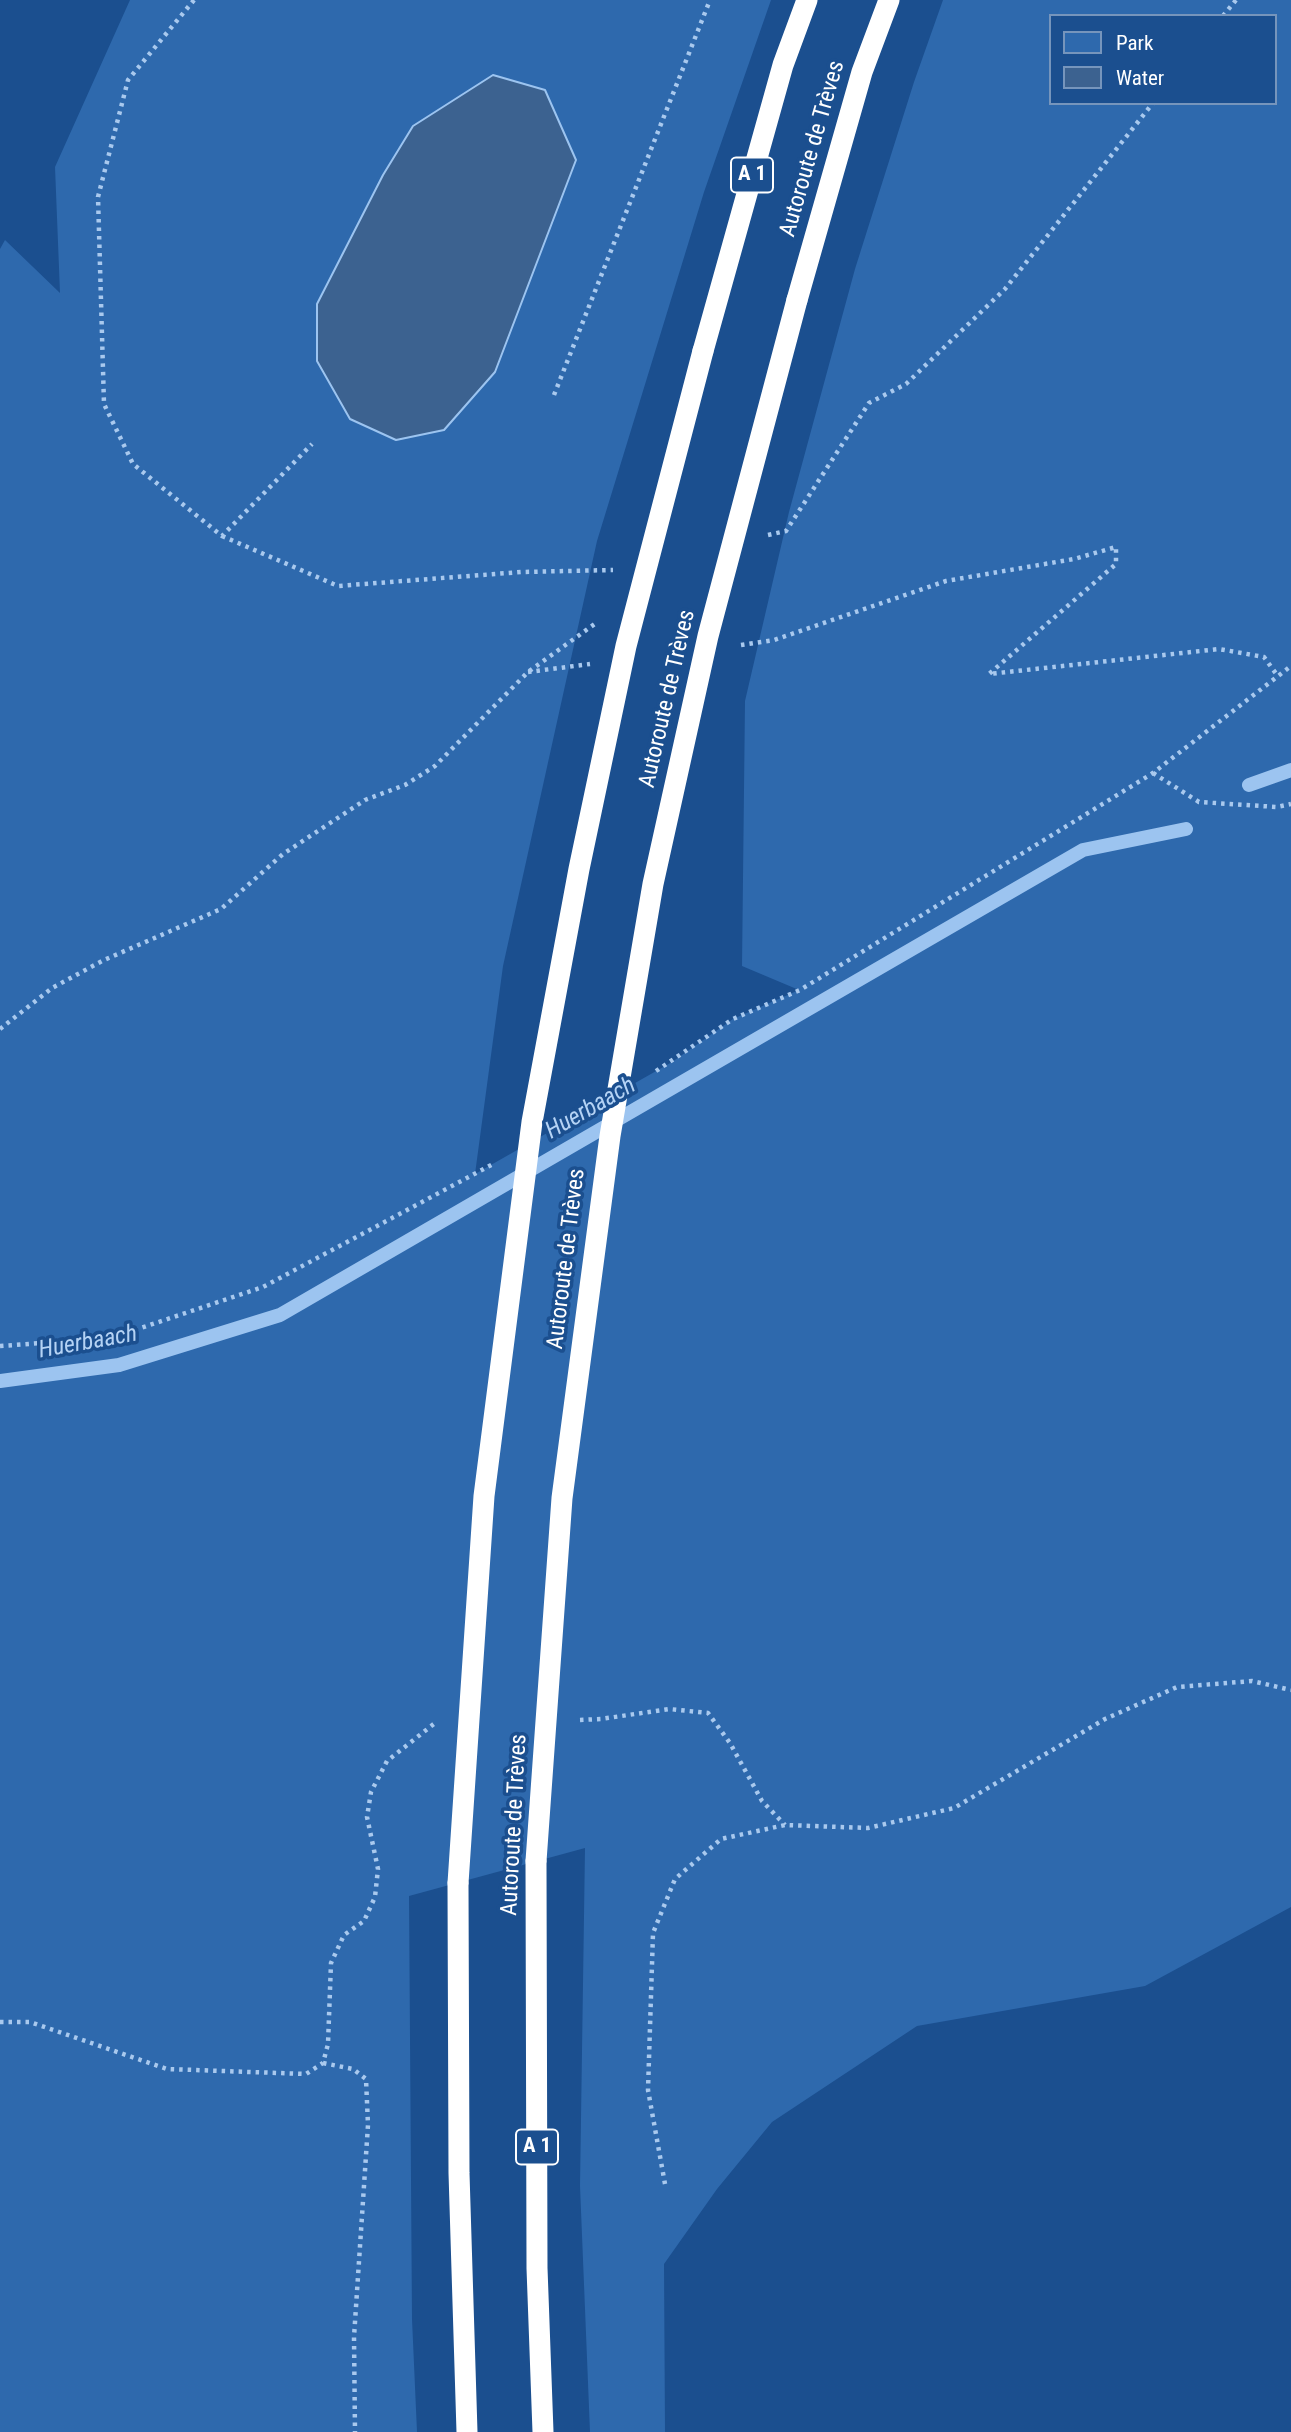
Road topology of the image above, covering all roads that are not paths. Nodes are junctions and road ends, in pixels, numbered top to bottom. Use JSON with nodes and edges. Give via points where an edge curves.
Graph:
{"nodes":[{"id":1,"x":807,"y":0,"type":"edge"},
{"id":2,"x":889,"y":0,"type":"edge"},
{"id":3,"x":467,"y":2432,"type":"edge"},
{"id":4,"x":543,"y":2432,"type":"edge"}],
"edges":[{"from":1,"to":3,"type":"highway","number":"A 1","bridge":true,"via":[[783,65],[626,646],[533,1122],[484,1496],[458,1882],[459,2172]]},
{"from":2,"to":4,"type":"highway","name":"Autoroute de Trèves","number":"A 1","bridge":true,"via":[[862,72],[797,300],[705,649],[653,884],[610,1136],[562,1498],[536,1861],[537,2268]]}]}
